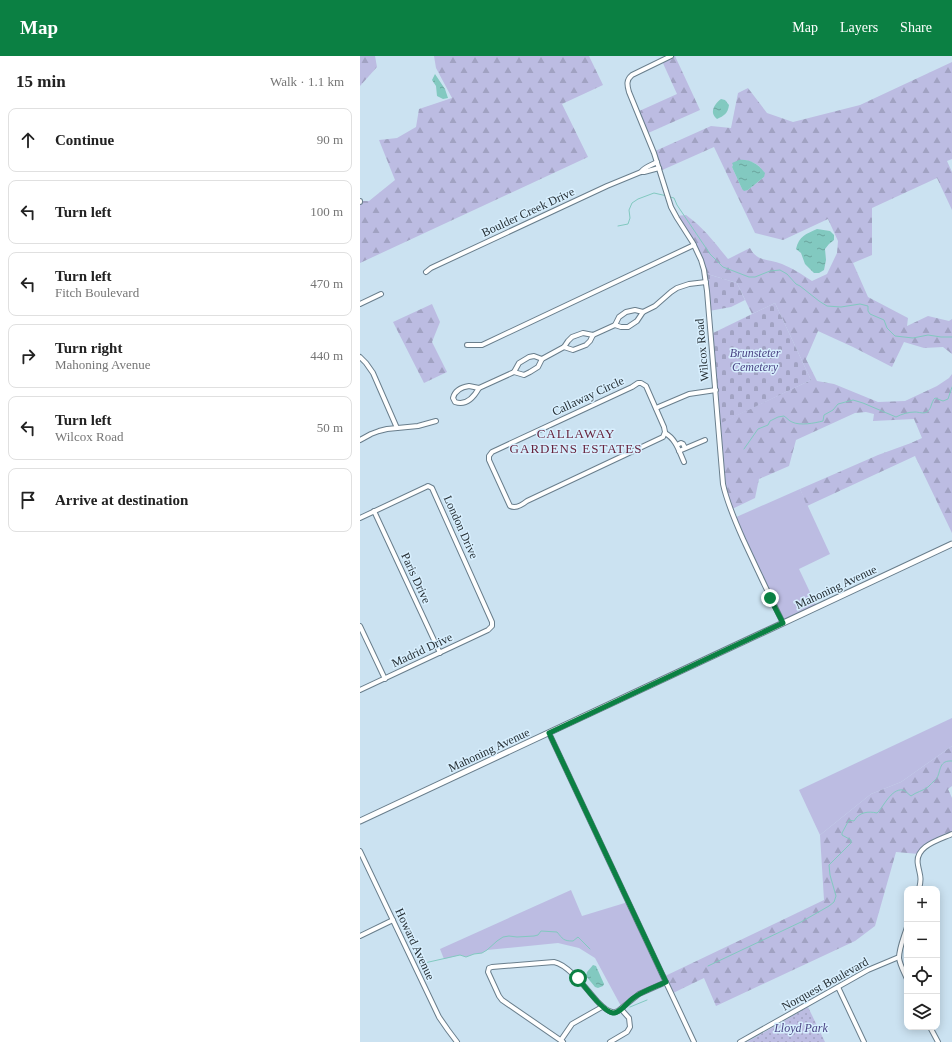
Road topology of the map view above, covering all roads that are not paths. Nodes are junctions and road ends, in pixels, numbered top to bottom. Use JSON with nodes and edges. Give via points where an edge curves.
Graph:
{"nodes":[{"id":1,"x":671,"y":56,"type":"edge"},
{"id":2,"x":657,"y":162,"type":"junction"},
{"id":3,"x":659,"y":168,"type":"junction"},
{"id":4,"x":641,"y":172,"type":"junction"},
{"id":5,"x":694,"y":245,"type":"junction"},
{"id":6,"x":426,"y":272,"type":"dead end"},
{"id":7,"x":706,"y":282,"type":"junction"},
{"id":8,"x":382,"y":294,"type":"dead end"},
{"id":9,"x":360,"y":304,"type":"edge"},
{"id":10,"x":643,"y":312,"type":"junction"},
{"id":11,"x":615,"y":325,"type":"junction"},
{"id":12,"x":593,"y":335,"type":"junction"},
{"id":13,"x":467,"y":345,"type":"dead end"},
{"id":14,"x":564,"y":347,"type":"junction"},
{"id":15,"x":360,"y":357,"type":"edge"},
{"id":16,"x":542,"y":359,"type":"junction"},
{"id":17,"x":514,"y":372,"type":"junction"},
{"id":18,"x":479,"y":388,"type":"junction"},
{"id":19,"x":716,"y":390,"type":"junction"},
{"id":20,"x":656,"y":408,"type":"junction"},
{"id":21,"x":436,"y":421,"type":"dead end"},
{"id":22,"x":397,"y":428,"type":"junction"},
{"id":23,"x":665,"y":433,"type":"junction"},
{"id":24,"x":360,"y":440,"type":"edge"},
{"id":25,"x":705,"y":440,"type":"dead end"},
{"id":26,"x":677,"y":445,"type":"junction"},
{"id":27,"x":685,"y":448,"type":"junction"},
{"id":28,"x":679,"y":451,"type":"junction"},
{"id":29,"x":684,"y":462,"type":"dead end"},
{"id":30,"x":374,"y":512,"type":"junction"},
{"id":31,"x":360,"y":518,"type":"edge"},
{"id":32,"x":952,"y":544,"type":"edge"},
{"id":33,"x":783,"y":623,"type":"junction"},
{"id":34,"x":360,"y":626,"type":"edge"},
{"id":35,"x":492,"y":626,"type":"joint"},
{"id":36,"x":440,"y":653,"type":"junction"},
{"id":37,"x":385,"y":679,"type":"junction"},
{"id":38,"x":360,"y":690,"type":"edge"},
{"id":39,"x":549,"y":733,"type":"junction"},
{"id":40,"x":360,"y":821,"type":"edge"},
{"id":41,"x":952,"y":834,"type":"edge"},
{"id":42,"x":360,"y":851,"type":"edge"},
{"id":43,"x":920,"y":886,"type":"edge"},
{"id":44,"x":393,"y":920,"type":"junction"},
{"id":45,"x":360,"y":936,"type":"edge"},
{"id":46,"x":904,"y":938,"type":"edge"},
{"id":47,"x":899,"y":957,"type":"junction"},
{"id":48,"x":904,"y":972,"type":"edge"},
{"id":49,"x":666,"y":982,"type":"junction"},
{"id":50,"x":838,"y":987,"type":"junction"},
{"id":51,"x":602,"y":1007,"type":"junction"},
{"id":52,"x":621,"y":1009,"type":"junction"},
{"id":53,"x":932,"y":1030,"type":"edge"},
{"id":54,"x":562,"y":1041,"type":"edge"},
{"id":55,"x":457,"y":1042,"type":"edge"},
{"id":56,"x":610,"y":1042,"type":"edge"},
{"id":57,"x":694,"y":1042,"type":"edge"},
{"id":58,"x":740,"y":1042,"type":"edge"},
{"id":59,"x":864,"y":1042,"type":"edge"},
{"id":60,"x":938,"y":1042,"type":"edge"}],
"edges":[{"from":1,"to":2,"type":"street","name":"Wilcox Road","via":[[627,80],[629,92]]},
{"from":2,"to":3,"type":"street","name":"Wilcox Road"},
{"from":2,"to":4,"type":"street","name":"Boulder Creek Drive"},
{"from":3,"to":4,"type":"street","name":"Boulder Creek Drive"},
{"from":3,"to":5,"type":"street","name":"Wilcox Road","via":[[671,207]]},
{"from":4,"to":6,"type":"street","name":"Boulder Creek Drive"},
{"from":5,"to":7,"type":"street","name":"Wilcox Road","via":[[701,260]]},
{"from":5,"to":13,"type":"street","via":[[482,344]]},
{"from":7,"to":10,"type":"street","via":[[677,288]]},
{"from":7,"to":19,"type":"street","name":"Wilcox Road"},
{"from":8,"to":9,"type":"street"},
{"from":10,"to":11,"type":"street","via":[[626,312],[619,317]]},
{"from":10,"to":11,"type":"street","via":[[638,321],[628,327]]},
{"from":11,"to":12,"type":"street"},
{"from":12,"to":14,"type":"street","via":[[584,333],[572,337]]},
{"from":12,"to":14,"type":"street","via":[[588,344],[581,348],[574,350]]},
{"from":14,"to":16,"type":"street"},
{"from":15,"to":22,"type":"street","via":[[373,373]]},
{"from":16,"to":17,"type":"street","via":[[529,357],[519,363]]},
{"from":16,"to":17,"type":"street","via":[[538,367],[524,375]]},
{"from":17,"to":18,"type":"street"},
{"from":18,"to":18,"type":"street","via":[[469,386],[461,389],[453,398],[457,403],[463,403],[471,399]]},
{"from":19,"to":20,"type":"street","via":[[689,394]]},
{"from":19,"to":33,"type":"street","name":"Wilcox Road","via":[[723,484],[727,501]]},
{"from":20,"to":23,"type":"street","name":"Callaway Circle"},
{"from":20,"to":23,"type":"street","name":"Callaway Circle","via":[[646,386],[638,383],[492,452],[489,460],[508,504],[516,507],[661,438]]},
{"from":21,"to":22,"type":"street"},
{"from":22,"to":24,"type":"street","via":[[379,431]]},
{"from":23,"to":26,"type":"street"},
{"from":25,"to":27,"type":"street"},
{"from":26,"to":27,"type":"street","via":[[681,443]]},
{"from":26,"to":28,"type":"street"},
{"from":27,"to":28,"type":"street"},
{"from":28,"to":29,"type":"street"},
{"from":30,"to":31,"type":"street","name":"London Drive"},
{"from":30,"to":35,"type":"street","name":"London Drive","via":[[428,486],[432,488],[492,620]]},
{"from":30,"to":36,"type":"street","name":"Paris Drive"},
{"from":32,"to":33,"type":"main road","name":"Mahoning Avenue"},
{"from":33,"to":39,"type":"main road","name":"Mahoning Avenue"},
{"from":34,"to":37,"type":"street"},
{"from":35,"to":36,"type":"street","name":"Madrid Drive"},
{"from":36,"to":37,"type":"street","name":"Madrid Drive"},
{"from":37,"to":38,"type":"street","name":"Madrid Drive"},
{"from":39,"to":40,"type":"main road","name":"Mahoning Avenue"},
{"from":39,"to":49,"type":"street"},
{"from":41,"to":43,"type":"street","via":[[920,852]]},
{"from":42,"to":44,"type":"street","name":"Howard Avenue"},
{"from":44,"to":45,"type":"street"},
{"from":44,"to":55,"type":"street","name":"Howard Avenue","via":[[439,1017]]},
{"from":46,"to":47,"type":"street"},
{"from":47,"to":48,"type":"street"},
{"from":47,"to":50,"type":"street","name":"Norquest Boulevard","via":[[868,970]]},
{"from":49,"to":52,"type":"street","via":[[639,994]]},
{"from":49,"to":57,"type":"street"},
{"from":50,"to":58,"type":"street","name":"Norquest Boulevard"},
{"from":50,"to":59,"type":"street"},
{"from":51,"to":52,"type":"street","via":[[614,1013]]},
{"from":51,"to":54,"type":"street","via":[[572,1024]]},
{"from":51,"to":54,"type":"street","via":[[578,978],[558,963],[489,968],[488,972],[500,998]]},
{"from":52,"to":56,"type":"street","via":[[629,1018],[630,1027],[627,1032]]},
{"from":53,"to":60,"type":"street"}]}
